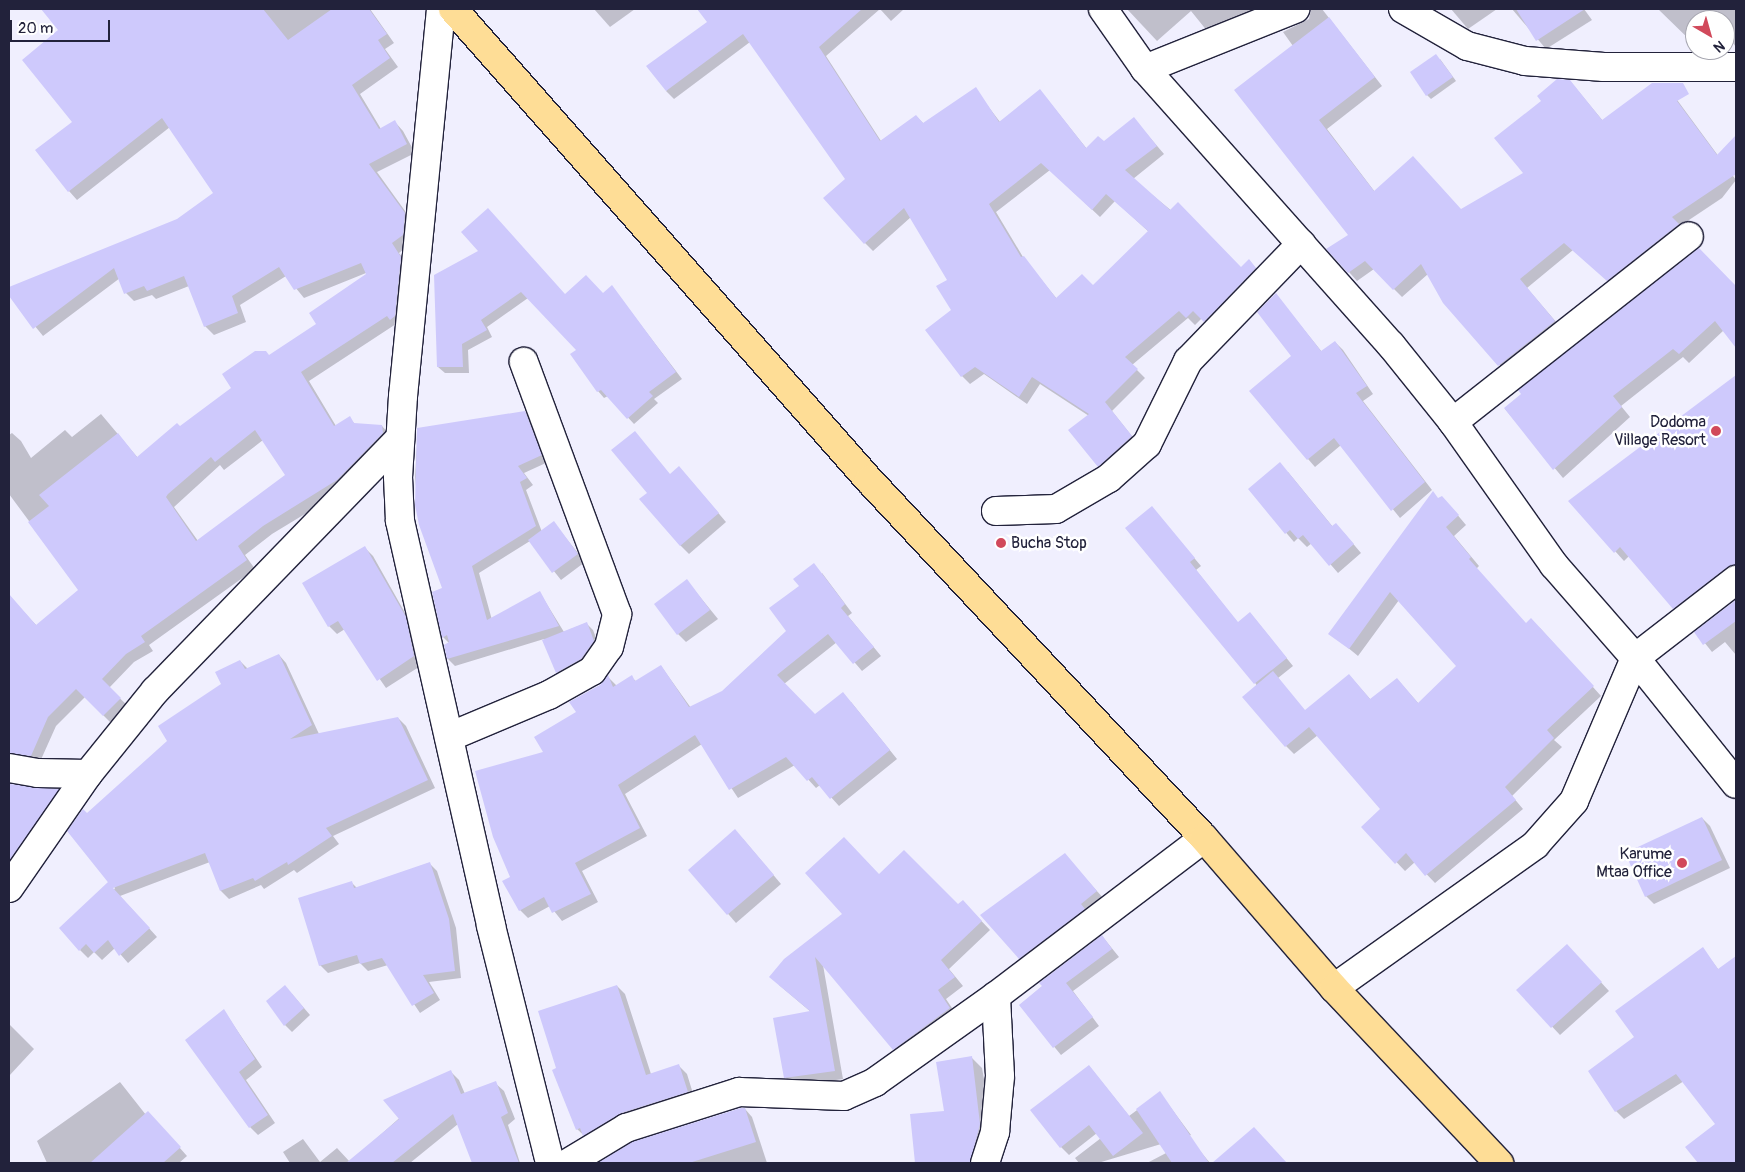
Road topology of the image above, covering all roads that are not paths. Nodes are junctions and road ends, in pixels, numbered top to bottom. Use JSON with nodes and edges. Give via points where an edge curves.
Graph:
{"nodes":[{"id":1,"x":441,"y":9,"type":"edge"},
{"id":2,"x":453,"y":9,"type":"edge"},
{"id":3,"x":1103,"y":9,"type":"edge"},
{"id":4,"x":1295,"y":9,"type":"edge"},
{"id":5,"x":1403,"y":9,"type":"edge"},
{"id":6,"x":1736,"y":67,"type":"edge"},
{"id":7,"x":1145,"y":68,"type":"junction"},
{"id":8,"x":1689,"y":236,"type":"dead end"},
{"id":9,"x":1301,"y":244,"type":"junction"},
{"id":10,"x":524,"y":362,"type":"dead end"},
{"id":11,"x":1453,"y":422,"type":"junction"},
{"id":12,"x":400,"y":438,"type":"junction"},
{"id":13,"x":996,"y":511,"type":"dead end"},
{"id":14,"x":1736,"y":580,"type":"edge"},
{"id":15,"x":1635,"y":658,"type":"junction"},
{"id":16,"x":449,"y":736,"type":"junction"},
{"id":17,"x":9,"y":768,"type":"edge"},
{"id":18,"x":88,"y":774,"type":"junction"},
{"id":19,"x":1736,"y":784,"type":"edge"},
{"id":20,"x":1204,"y":838,"type":"junction"},
{"id":21,"x":9,"y":888,"type":"edge"},
{"id":22,"x":1334,"y":988,"type":"junction"},
{"id":23,"x":996,"y":996,"type":"junction"},
{"id":24,"x":550,"y":1163,"type":"edge"},
{"id":25,"x":568,"y":1163,"type":"edge"},
{"id":26,"x":985,"y":1163,"type":"edge"},
{"id":27,"x":1499,"y":1163,"type":"edge"}],
"edges":[{"from":1,"to":12,"type":"street"},
{"from":2,"to":20,"type":"highway","via":[[870,480]]},
{"from":3,"to":7,"type":"street"},
{"from":4,"to":7,"type":"street"},
{"from":5,"to":6,"type":"street","via":[[1467,46],[1526,61],[1604,67]]},
{"from":7,"to":9,"type":"street"},
{"from":8,"to":11,"type":"street"},
{"from":9,"to":11,"type":"street","via":[[1391,345]]},
{"from":9,"to":13,"type":"street","via":[[1188,361],[1146,444],[1109,478],[1056,509]]},
{"from":10,"to":16,"type":"street","via":[[617,614],[609,647],[592,671],[549,695]]},
{"from":11,"to":15,"type":"street","via":[[1554,565]]},
{"from":12,"to":16,"type":"street","via":[[400,521]]},
{"from":12,"to":18,"type":"street","via":[[155,691]]},
{"from":14,"to":15,"type":"street"},
{"from":15,"to":19,"type":"street"},
{"from":15,"to":22,"type":"street","via":[[1574,801],[1535,845]]},
{"from":16,"to":24,"type":"street","via":[[491,926]]},
{"from":17,"to":18,"type":"street","via":[[38,773]]},
{"from":18,"to":21,"type":"street"},
{"from":20,"to":22,"type":"highway"},
{"from":20,"to":23,"type":"street"},
{"from":22,"to":27,"type":"highway"},
{"from":23,"to":25,"type":"street","via":[[875,1082],[844,1096],[739,1092],[626,1128]]},
{"from":23,"to":26,"type":"street","via":[[1000,1076],[995,1132]]}]}
